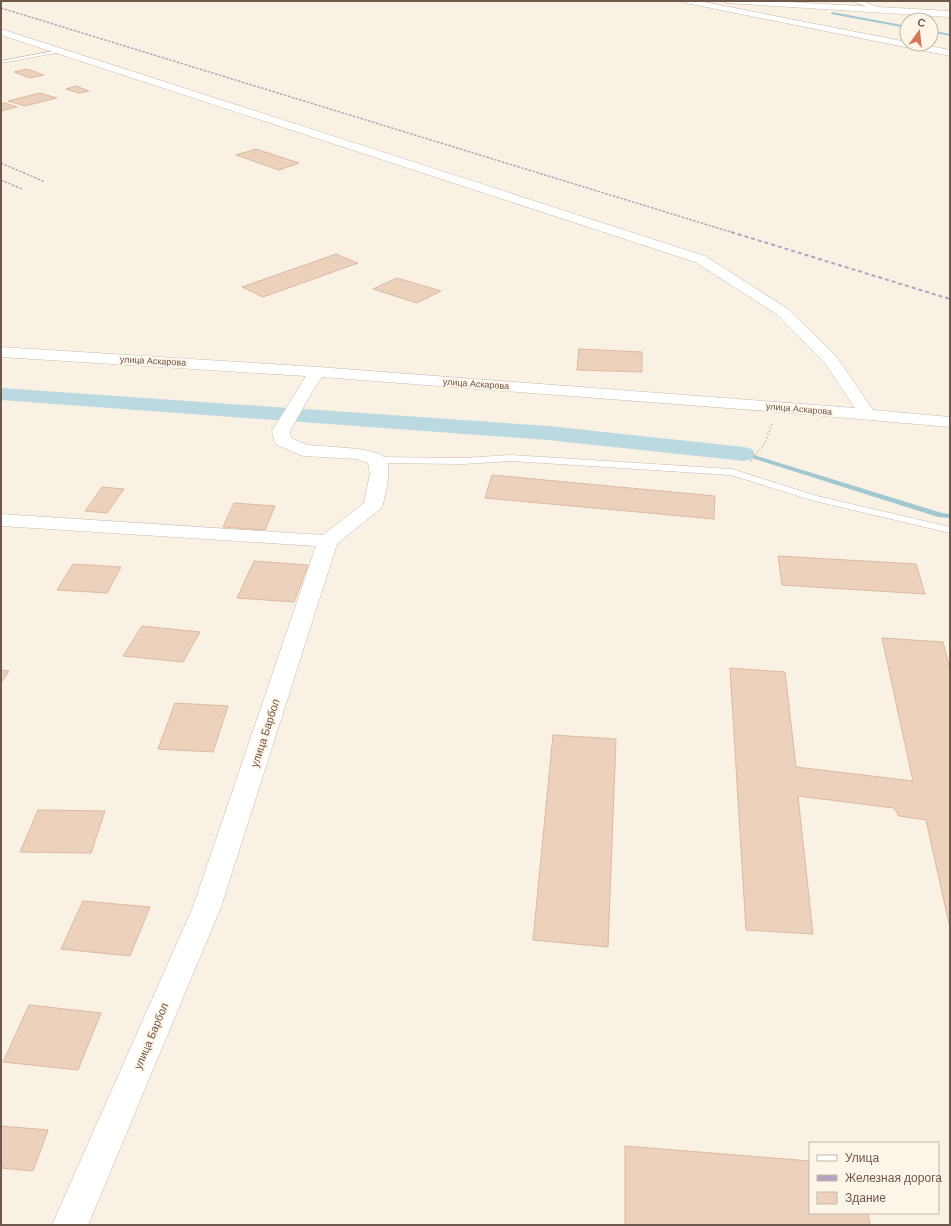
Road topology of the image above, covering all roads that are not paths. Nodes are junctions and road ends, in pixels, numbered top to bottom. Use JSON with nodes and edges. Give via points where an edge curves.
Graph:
{"nodes":[{"id":1,"x":686,"y":1,"type":"edge"},
{"id":2,"x":727,"y":1,"type":"edge"},
{"id":3,"x":853,"y":1,"type":"edge"},
{"id":4,"x":882,"y":10,"type":"junction"},
{"id":5,"x":950,"y":14,"type":"edge"},
{"id":6,"x":1,"y":32,"type":"edge"},
{"id":7,"x":59,"y":51,"type":"junction"},
{"id":8,"x":950,"y":53,"type":"edge"},
{"id":9,"x":1,"y":62,"type":"edge"},
{"id":10,"x":1,"y":352,"type":"edge"},
{"id":11,"x":318,"y":372,"type":"junction"},
{"id":12,"x":868,"y":415,"type":"junction"},
{"id":13,"x":950,"y":422,"type":"edge"},
{"id":14,"x":377,"y":460,"type":"junction"},
{"id":15,"x":1,"y":520,"type":"edge"},
{"id":16,"x":950,"y":530,"type":"edge"},
{"id":17,"x":328,"y":541,"type":"junction"},
{"id":18,"x":70,"y":1225,"type":"edge"}],
"edges":[{"from":1,"to":8,"type":"street"},
{"from":2,"to":4,"type":"street"},
{"from":3,"to":4,"type":"lane"},
{"from":4,"to":5,"type":"street"},
{"from":6,"to":7,"type":"street"},
{"from":7,"to":9,"type":"lane"},
{"from":7,"to":12,"type":"street","via":[[700,259],[783,312],[830,359]]},
{"from":10,"to":11,"type":"street","name":"улица Аскарова"},
{"from":11,"to":12,"type":"street","name":"улица Аскарова","via":[[779,406]]},
{"from":11,"to":14,"type":"street","via":[[281,431],[283,441],[303,450],[358,454]]},
{"from":12,"to":13,"type":"street","name":"улица Аскарова"},
{"from":14,"to":16,"type":"lane","via":[[463,461],[511,458],[732,472],[814,498]]},
{"from":14,"to":17,"type":"street","via":[[379,474],[373,505]]},
{"from":15,"to":17,"type":"street"},
{"from":17,"to":18,"type":"street","name":"улица Барбол","via":[[207,907]]}]}
